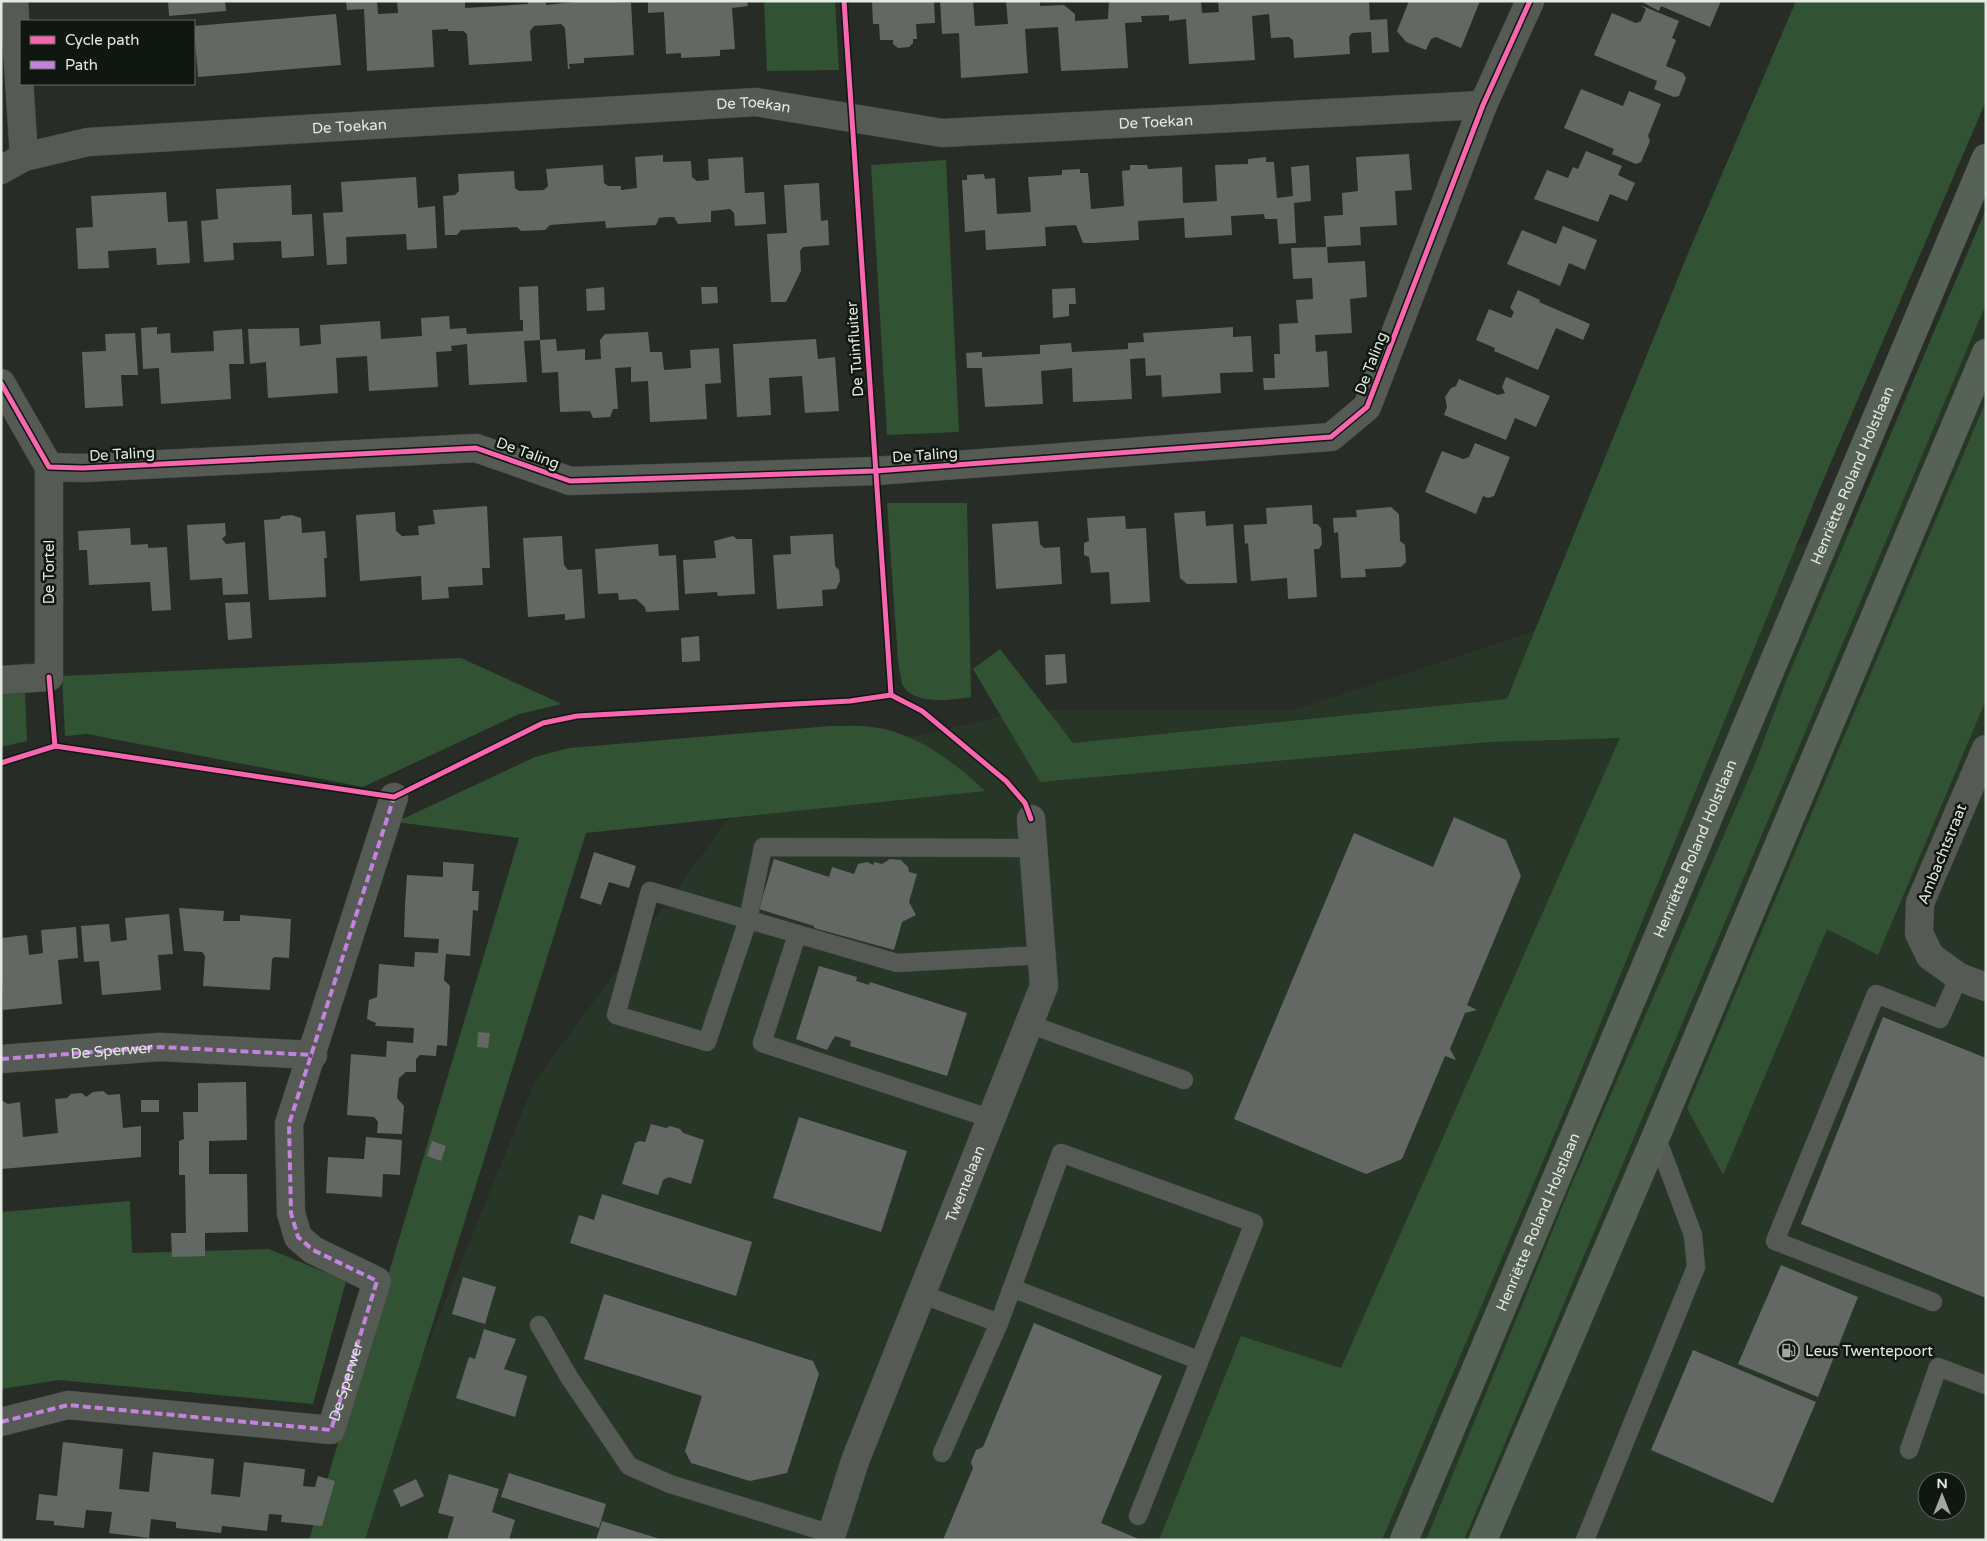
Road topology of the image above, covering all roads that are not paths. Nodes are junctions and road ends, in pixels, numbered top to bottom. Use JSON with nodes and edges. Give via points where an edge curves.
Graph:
{"nodes":[{"id":1,"x":14,"y":1,"type":"edge"},
{"id":2,"x":1530,"y":1,"type":"edge"},
{"id":3,"x":1482,"y":105,"type":"junction"},
{"id":4,"x":1986,"y":158,"type":"edge"},
{"id":5,"x":13,"y":164,"type":"edge"},
{"id":6,"x":1986,"y":353,"type":"edge"},
{"id":7,"x":1,"y":383,"type":"edge"},
{"id":8,"x":49,"y":467,"type":"junction"},
{"id":9,"x":1,"y":680,"type":"edge"},
{"id":10,"x":1986,"y":748,"type":"edge"},
{"id":11,"x":394,"y":797,"type":"dead end"},
{"id":12,"x":1031,"y":819,"type":"dead end"},
{"id":13,"x":1034,"y":848,"type":"junction"},
{"id":14,"x":748,"y":920,"type":"junction"},
{"id":15,"x":797,"y":935,"type":"junction"},
{"id":16,"x":1042,"y":954,"type":"junction"},
{"id":17,"x":1959,"y":977,"type":"junction"},
{"id":18,"x":1986,"y":987,"type":"edge"},
{"id":19,"x":1029,"y":1024,"type":"junction"},
{"id":20,"x":313,"y":1055,"type":"junction"},
{"id":21,"x":1,"y":1059,"type":"edge"},
{"id":22,"x":1184,"y":1080,"type":"dead end"},
{"id":23,"x":992,"y":1118,"type":"junction"},
{"id":24,"x":1656,"y":1136,"type":"junction"},
{"id":25,"x":1012,"y":1288,"type":"junction"},
{"id":26,"x":921,"y":1294,"type":"junction"},
{"id":27,"x":1933,"y":1302,"type":"dead end"},
{"id":28,"x":999,"y":1323,"type":"junction"},
{"id":29,"x":539,"y":1325,"type":"dead end"},
{"id":30,"x":1198,"y":1360,"type":"junction"},
{"id":31,"x":1986,"y":1385,"type":"edge"},
{"id":32,"x":1,"y":1422,"type":"edge"},
{"id":33,"x":1910,"y":1450,"type":"dead end"},
{"id":34,"x":942,"y":1453,"type":"dead end"},
{"id":35,"x":1138,"y":1516,"type":"dead end"},
{"id":36,"x":831,"y":1537,"type":"edge"},
{"id":37,"x":1404,"y":1540,"type":"edge"},
{"id":38,"x":1483,"y":1540,"type":"edge"},
{"id":39,"x":1585,"y":1540,"type":"edge"}],
"edges":[{"from":1,"to":5,"type":"street"},
{"from":2,"to":3,"type":"street","name":"De Taling"},
{"from":3,"to":5,"type":"street","name":"De Toekan","via":[[942,133],[756,102],[88,142]]},
{"from":3,"to":8,"type":"street","name":"De Taling","via":[[1367,407],[1331,436],[875,471],[570,481],[476,448],[83,468]]},
{"from":4,"to":37,"type":"main road","name":"Henriëtte Roland Holstlaan"},
{"from":6,"to":24,"type":"main road"},
{"from":7,"to":8,"type":"street"},
{"from":8,"to":9,"type":"street","name":"De Tortel","via":[[49,677]]},
{"from":10,"to":17,"type":"street","name":"Ambachtstraat","via":[[1920,903],[1919,933],[1930,956]]},
{"from":11,"to":20,"type":"street","name":"De Sperwer"},
{"from":12,"to":13,"type":"street","name":"Twentelaan"},
{"from":13,"to":14,"type":"lane","via":[[763,848]]},
{"from":13,"to":16,"type":"street","name":"Twentelaan"},
{"from":14,"to":14,"type":"lane","via":[[650,891],[616,1015],[707,1042]]},
{"from":14,"to":15,"type":"lane"},
{"from":15,"to":16,"type":"lane","via":[[897,963]]},
{"from":15,"to":23,"type":"lane","via":[[762,1043]]},
{"from":16,"to":19,"type":"street","name":"Twentelaan","via":[[1044,986]]},
{"from":17,"to":18,"type":"street","name":"Ambachtstraat"},
{"from":17,"to":27,"type":"lane","via":[[1940,1019],[1876,994],[1775,1241]]},
{"from":19,"to":22,"type":"lane"},
{"from":19,"to":23,"type":"street","name":"Twentelaan"},
{"from":20,"to":21,"type":"street","name":"De Sperwer","via":[[160,1047]]},
{"from":20,"to":32,"type":"street","name":"De Sperwer","via":[[289,1124],[291,1213],[298,1237],[313,1250],[377,1281],[331,1430],[68,1405]]},
{"from":23,"to":26,"type":"street","name":"Twentelaan"},
{"from":24,"to":38,"type":"main road"},
{"from":24,"to":39,"type":"lane","via":[[1693,1235],[1696,1267]]},
{"from":25,"to":28,"type":"lane"},
{"from":25,"to":30,"type":"lane"},
{"from":25,"to":30,"type":"lane","via":[[1061,1153],[1254,1223]]},
{"from":26,"to":28,"type":"lane"},
{"from":26,"to":36,"type":"street","name":"Twentelaan","via":[[855,1461]]},
{"from":28,"to":34,"type":"lane"},
{"from":29,"to":36,"type":"lane","via":[[569,1377],[630,1466],[670,1484]]},
{"from":30,"to":35,"type":"lane"},
{"from":31,"to":33,"type":"lane","via":[[1938,1367]]}]}
